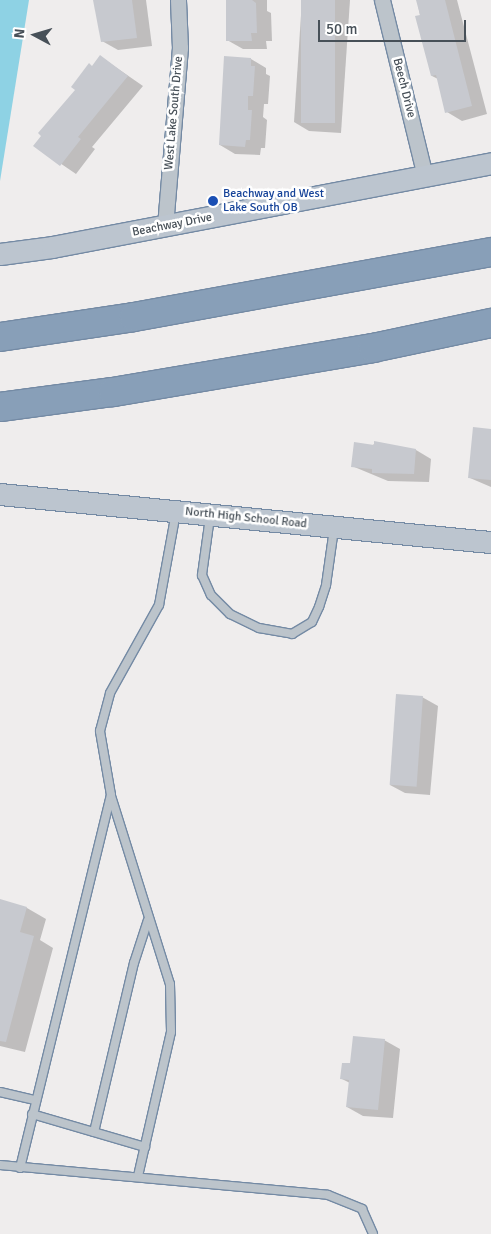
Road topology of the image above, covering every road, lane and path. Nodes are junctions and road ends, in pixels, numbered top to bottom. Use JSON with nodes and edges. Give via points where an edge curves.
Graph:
{"nodes":[{"id":1,"x":178,"y":0,"type":"edge"},
{"id":2,"x":382,"y":0,"type":"edge"},
{"id":3,"x":491,"y":163,"type":"edge"},
{"id":4,"x":425,"y":176,"type":"junction"},
{"id":5,"x":165,"y":226,"type":"junction"},
{"id":6,"x":491,"y":234,"type":"edge"},
{"id":7,"x":491,"y":252,"type":"edge"},
{"id":8,"x":0,"y":254,"type":"edge"},
{"id":9,"x":427,"y":266,"type":"junction"},
{"id":10,"x":491,"y":324,"type":"edge"},
{"id":11,"x":0,"y":337,"type":"edge"},
{"id":12,"x":491,"y":337,"type":"edge"},
{"id":13,"x":373,"y":348,"type":"junction"},
{"id":14,"x":0,"y":407,"type":"edge"},
{"id":15,"x":0,"y":494,"type":"edge"},
{"id":16,"x":176,"y":511,"type":"junction"},
{"id":17,"x":210,"y":515,"type":"junction"},
{"id":18,"x":334,"y":527,"type":"junction"},
{"id":19,"x":491,"y":542,"type":"edge"},
{"id":20,"x":111,"y":795,"type":"junction"},
{"id":21,"x":148,"y":920,"type":"junction"},
{"id":22,"x":0,"y":1092,"type":"edge"},
{"id":23,"x":35,"y":1100,"type":"junction"},
{"id":24,"x":32,"y":1114,"type":"junction"},
{"id":25,"x":94,"y":1132,"type":"junction"},
{"id":26,"x":145,"y":1147,"type":"junction"},
{"id":27,"x":0,"y":1165,"type":"edge"},
{"id":28,"x":20,"y":1168,"type":"junction"},
{"id":29,"x":138,"y":1176,"type":"junction"},
{"id":30,"x":373,"y":1234,"type":"edge"}],
"edges":[{"from":1,"to":5,"type":"street","name":"West Lake South Drive","via":[[180,48]]},
{"from":2,"to":4,"type":"street","name":"Beech Drive"},
{"from":3,"to":4,"type":"street","name":"Beachway Drive"},
{"from":4,"to":5,"type":"street","name":"Beachway Drive"},
{"from":5,"to":8,"type":"street","name":"Beachway Drive"},
{"from":6,"to":9,"type":"highway"},
{"from":7,"to":9,"type":"highway"},
{"from":9,"to":11,"type":"highway"},
{"from":10,"to":13,"type":"highway"},
{"from":12,"to":13,"type":"highway"},
{"from":13,"to":14,"type":"highway","via":[[113,392]]},
{"from":15,"to":16,"type":"street","name":"North High School Road"},
{"from":16,"to":17,"type":"street","name":"North High School Road"},
{"from":16,"to":20,"type":"lane","via":[[158,605],[110,693],[100,731]]},
{"from":17,"to":18,"type":"street","name":"North High School Road"},
{"from":17,"to":18,"type":"lane","via":[[202,554],[202,575],[211,595],[230,614],[259,628],[292,634],[312,622],[319,607]]},
{"from":18,"to":19,"type":"street","name":"North High School Road"},
{"from":20,"to":21,"type":"lane"},
{"from":20,"to":23,"type":"lane"},
{"from":21,"to":25,"type":"lane","via":[[134,963]]},
{"from":21,"to":26,"type":"lane","via":[[170,984],[171,1032]]},
{"from":22,"to":23,"type":"lane"},
{"from":23,"to":24,"type":"lane"},
{"from":24,"to":25,"type":"lane"},
{"from":24,"to":28,"type":"lane"},
{"from":25,"to":26,"type":"lane"},
{"from":26,"to":29,"type":"lane"},
{"from":27,"to":28,"type":"lane"},
{"from":28,"to":29,"type":"lane"},
{"from":29,"to":30,"type":"lane","via":[[328,1195],[362,1209]]}]}
